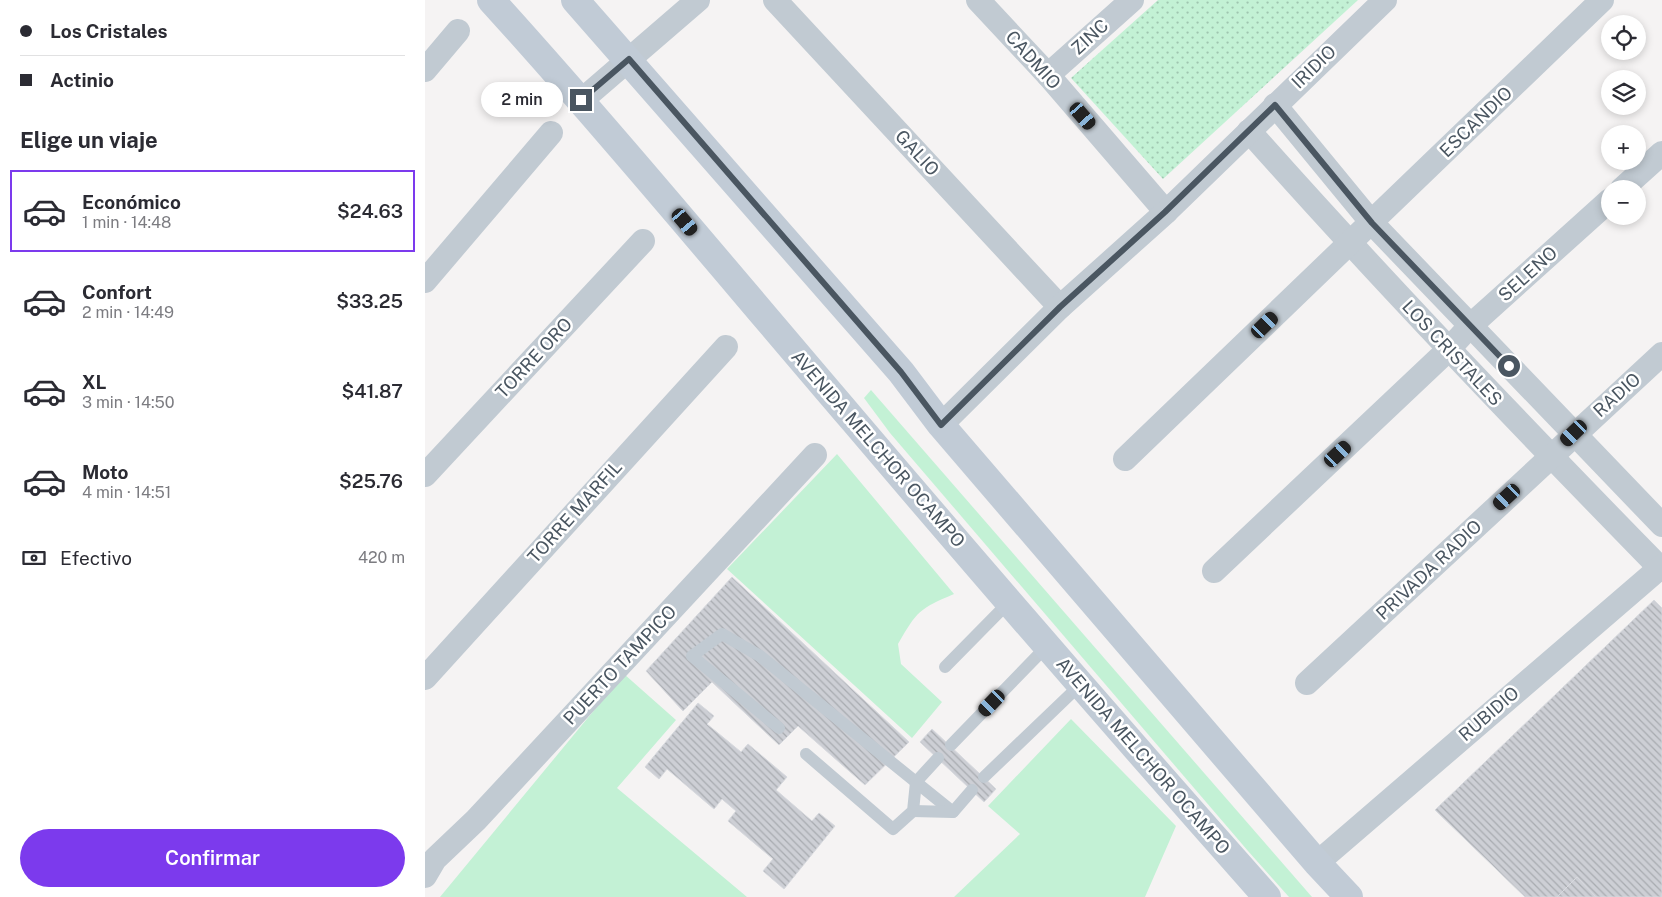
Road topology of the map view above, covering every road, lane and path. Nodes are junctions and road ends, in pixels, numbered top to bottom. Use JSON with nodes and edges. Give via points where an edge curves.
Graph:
{"nodes":[{"id":1,"x":491,"y":0,"type":"edge"},
{"id":2,"x":575,"y":0,"type":"edge"},
{"id":3,"x":698,"y":0,"type":"edge"},
{"id":4,"x":775,"y":0,"type":"edge"},
{"id":5,"x":978,"y":0,"type":"edge"},
{"id":6,"x":1132,"y":0,"type":"edge"},
{"id":7,"x":1385,"y":0,"type":"edge"},
{"id":8,"x":1602,"y":0,"type":"edge"},
{"id":9,"x":458,"y":31,"type":"dead end"},
{"id":10,"x":629,"y":59,"type":"junction"},
{"id":11,"x":425,"y":70,"type":"edge"},
{"id":12,"x":1048,"y":75,"type":"junction"},
{"id":13,"x":581,"y":100,"type":"junction"},
{"id":14,"x":1275,"y":105,"type":"junction"},
{"id":15,"x":1249,"y":131,"type":"junction"},
{"id":16,"x":551,"y":133,"type":"dead end"},
{"id":17,"x":1662,"y":153,"type":"edge"},
{"id":18,"x":1632,"y":180,"type":"edge"},
{"id":19,"x":1601,"y":208,"type":"edge"},
{"id":20,"x":1165,"y":212,"type":"junction"},
{"id":21,"x":1372,"y":223,"type":"junction"},
{"id":22,"x":643,"y":241,"type":"dead end"},
{"id":23,"x":1350,"y":244,"type":"junction"},
{"id":24,"x":425,"y":281,"type":"edge"},
{"id":25,"x":1060,"y":307,"type":"junction"},
{"id":26,"x":1470,"y":326,"type":"junction"},
{"id":27,"x":726,"y":347,"type":"dead end"},
{"id":28,"x":1448,"y":350,"type":"junction"},
{"id":29,"x":1662,"y":354,"type":"edge"},
{"id":30,"x":941,"y":425,"type":"junction"},
{"id":31,"x":1574,"y":433,"type":"junction"},
{"id":32,"x":815,"y":455,"type":"dead end"},
{"id":33,"x":1550,"y":457,"type":"junction"},
{"id":34,"x":1125,"y":459,"type":"dead end"},
{"id":35,"x":425,"y":475,"type":"edge"},
{"id":36,"x":1662,"y":525,"type":"edge"},
{"id":37,"x":1661,"y":568,"type":"edge"},
{"id":38,"x":1214,"y":572,"type":"dead end"},
{"id":39,"x":1009,"y":602,"type":"junction"},
{"id":40,"x":1047,"y":646,"type":"junction"},
{"id":41,"x":945,"y":667,"type":"dead end"},
{"id":42,"x":428,"y":668,"type":"edge"},
{"id":43,"x":1307,"y":683,"type":"dead end"},
{"id":44,"x":1080,"y":684,"type":"junction"},
{"id":45,"x":779,"y":728,"type":"dead end"},
{"id":46,"x":951,"y":745,"type":"dead end"},
{"id":47,"x":807,"y":754,"type":"dead end"},
{"id":48,"x":938,"y":758,"type":"dead end"},
{"id":49,"x":984,"y":777,"type":"dead end"},
{"id":50,"x":916,"y":782,"type":"junction"},
{"id":51,"x":972,"y":790,"type":"dead end"},
{"id":52,"x":913,"y":811,"type":"junction"},
{"id":53,"x":953,"y":812,"type":"junction"},
{"id":54,"x":428,"y":861,"type":"edge"},
{"id":55,"x":1317,"y":863,"type":"junction"},
{"id":56,"x":1267,"y":897,"type":"edge"},
{"id":57,"x":1349,"y":897,"type":"edge"}],
"edges":[{"from":1,"to":13,"type":"main road","name":"AVENIDA MELCHOR OCAMPO"},
{"from":2,"to":10,"type":"main road"},
{"from":3,"to":10,"type":"street"},
{"from":4,"to":25,"type":"street","name":"GALIO"},
{"from":5,"to":12,"type":"street","name":"CADMIO"},
{"from":6,"to":12,"type":"street","name":"ZINC"},
{"from":7,"to":14,"type":"street","name":"IRIDIO"},
{"from":8,"to":21,"type":"street","name":"ESCANDIO"},
{"from":9,"to":11,"type":"street"},
{"from":10,"to":13,"type":"street"},
{"from":10,"to":30,"type":"main road","via":[[901,372]]},
{"from":12,"to":20,"type":"street","name":"CADMIO"},
{"from":13,"to":39,"type":"main road","name":"AVENIDA MELCHOR OCAMPO"},
{"from":14,"to":15,"type":"street","name":"IRIDIO"},
{"from":14,"to":21,"type":"street","name":"LOS CRISTALES"},
{"from":15,"to":20,"type":"street","name":"IRIDIO"},
{"from":15,"to":23,"type":"street","name":"LOS CRISTALES"},
{"from":16,"to":24,"type":"street"},
{"from":17,"to":18,"type":"street"},
{"from":19,"to":26,"type":"street","name":"SELENO"},
{"from":20,"to":25,"type":"street","name":"IRIDIO"},
{"from":21,"to":23,"type":"street","name":"ESCANDIO"},
{"from":21,"to":26,"type":"street","name":"LOS CRISTALES"},
{"from":22,"to":35,"type":"street","name":"TORRE ORO"},
{"from":23,"to":28,"type":"street","name":"LOS CRISTALES"},
{"from":23,"to":34,"type":"street","name":"ESCANDIO"},
{"from":25,"to":30,"type":"street","name":"IRIDIO"},
{"from":26,"to":28,"type":"street","name":"SELENO"},
{"from":26,"to":31,"type":"street","name":"LOS CRISTALES"},
{"from":27,"to":42,"type":"street","name":"TORRE MARFIL"},
{"from":28,"to":33,"type":"street","name":"LOS CRISTALES"},
{"from":28,"to":38,"type":"street","name":"SELENO"},
{"from":29,"to":31,"type":"street","name":"RADIO"},
{"from":30,"to":55,"type":"main road"},
{"from":31,"to":33,"type":"street","name":"RADIO"},
{"from":31,"to":36,"type":"street","name":"LOS CRISTALES"},
{"from":32,"to":54,"type":"street","name":"PUERTO TAMPICO","via":[[476,820]]},
{"from":33,"to":37,"type":"street","name":"LOS CRISTALES"},
{"from":33,"to":43,"type":"street","name":"PRIVADA RADIO"},
{"from":37,"to":55,"type":"street","name":"RUBIDIO"},
{"from":39,"to":40,"type":"main road","name":"AVENIDA MELCHOR OCAMPO"},
{"from":39,"to":41,"type":"lane"},
{"from":40,"to":44,"type":"main road","name":"AVENIDA MELCHOR OCAMPO"},
{"from":40,"to":46,"type":"lane"},
{"from":44,"to":49,"type":"lane"},
{"from":44,"to":56,"type":"main road","name":"AVENIDA MELCHOR OCAMPO"},
{"from":45,"to":50,"type":"lane","via":[[692,656],[722,634],[760,656]]},
{"from":47,"to":52,"type":"lane","via":[[887,826],[893,829]]},
{"from":48,"to":50,"type":"lane"},
{"from":50,"to":52,"type":"lane"},
{"from":50,"to":53,"type":"lane"},
{"from":51,"to":53,"type":"lane"},
{"from":52,"to":53,"type":"lane"},
{"from":55,"to":57,"type":"main road"}]}
